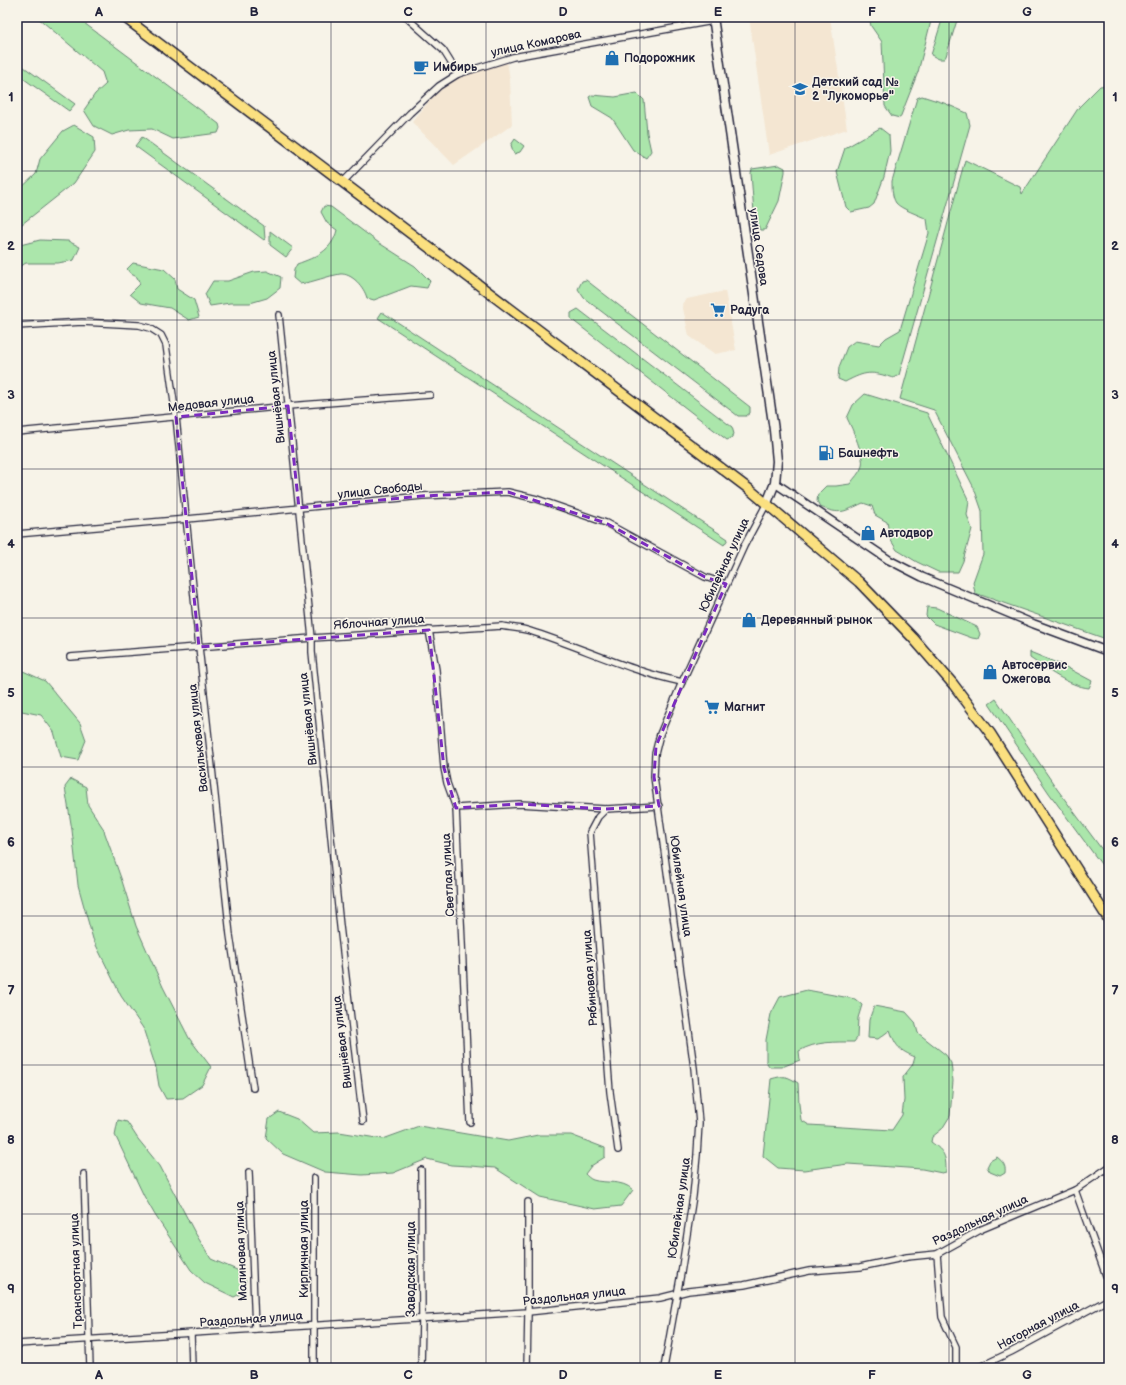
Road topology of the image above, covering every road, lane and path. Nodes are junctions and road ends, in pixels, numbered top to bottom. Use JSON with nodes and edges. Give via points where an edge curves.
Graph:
{"nodes":[{"id":1,"x":124,"y":17,"type":"edge"},
{"id":2,"x":406,"y":17,"type":"edge"},
{"id":3,"x":713,"y":19,"type":"edge"},
{"id":4,"x":458,"y":74,"type":"junction"},
{"id":5,"x":342,"y":183,"type":"junction"},
{"id":6,"x":279,"y":315,"type":"dead end"},
{"id":7,"x":17,"y":326,"type":"edge"},
{"id":8,"x":430,"y":395,"type":"dead end"},
{"id":9,"x":288,"y":406,"type":"junction"},
{"id":10,"x":176,"y":417,"type":"junction"},
{"id":11,"x":17,"y":432,"type":"edge"},
{"id":12,"x":775,"y":483,"type":"junction"},
{"id":13,"x":767,"y":503,"type":"junction"},
{"id":14,"x":299,"y":508,"type":"junction"},
{"id":15,"x":187,"y":519,"type":"junction"},
{"id":16,"x":17,"y":534,"type":"edge"},
{"id":17,"x":726,"y":584,"type":"junction"},
{"id":18,"x":429,"y":630,"type":"junction"},
{"id":19,"x":312,"y":638,"type":"junction"},
{"id":20,"x":199,"y":647,"type":"junction"},
{"id":21,"x":1109,"y":652,"type":"edge"},
{"id":22,"x":70,"y":657,"type":"dead end"},
{"id":23,"x":682,"y":682,"type":"junction"},
{"id":24,"x":659,"y":806,"type":"junction"},
{"id":25,"x":456,"y":808,"type":"junction"},
{"id":26,"x":606,"y":809,"type":"junction"},
{"id":27,"x":1109,"y":920,"type":"edge"},
{"id":28,"x":253,"y":1088,"type":"dead end"},
{"id":29,"x":363,"y":1121,"type":"dead end"},
{"id":30,"x":470,"y":1122,"type":"dead end"},
{"id":31,"x":618,"y":1150,"type":"dead end"},
{"id":32,"x":1109,"y":1167,"type":"edge"},
{"id":33,"x":421,"y":1170,"type":"dead end"},
{"id":34,"x":249,"y":1172,"type":"dead end"},
{"id":35,"x":84,"y":1174,"type":"dead end"},
{"id":36,"x":314,"y":1178,"type":"dead end"},
{"id":37,"x":1075,"y":1190,"type":"junction"},
{"id":38,"x":528,"y":1202,"type":"dead end"},
{"id":39,"x":937,"y":1254,"type":"junction"},
{"id":40,"x":1109,"y":1284,"type":"edge"},
{"id":41,"x":677,"y":1294,"type":"junction"},
{"id":42,"x":1109,"y":1299,"type":"edge"},
{"id":43,"x":528,"y":1312,"type":"junction"},
{"id":44,"x":422,"y":1319,"type":"junction"},
{"id":45,"x":315,"y":1326,"type":"junction"},
{"id":46,"x":255,"y":1330,"type":"junction"},
{"id":47,"x":191,"y":1334,"type":"junction"},
{"id":48,"x":90,"y":1340,"type":"junction"},
{"id":49,"x":17,"y":1344,"type":"edge"},
{"id":50,"x":90,"y":1368,"type":"edge"},
{"id":51,"x":192,"y":1368,"type":"edge"},
{"id":52,"x":314,"y":1368,"type":"edge"},
{"id":53,"x":421,"y":1368,"type":"edge"},
{"id":54,"x":527,"y":1368,"type":"edge"},
{"id":55,"x":664,"y":1368,"type":"edge"},
{"id":56,"x":956,"y":1368,"type":"edge"},
{"id":57,"x":977,"y":1368,"type":"edge"}],
"edges":[{"from":1,"to":5,"type":"main road"},
{"from":2,"to":4,"type":"street","via":[[444,50]]},
{"from":3,"to":4,"type":"street","name":"улица Комарова","via":[[513,57]]},
{"from":3,"to":12,"type":"main road","name":"улица Седова","via":[[774,430],[777,461]]},
{"from":4,"to":5,"type":"street","name":"улица Комарова","via":[[439,86],[410,113]]},
{"from":5,"to":13,"type":"main road"},
{"from":6,"to":9,"type":"street","name":"Вишнёвая улица"},
{"from":7,"to":10,"type":"street","name":"Васильковая улица","via":[[82,322],[139,325],[150,328],[161,335],[166,345]]},
{"from":8,"to":9,"type":"street","name":"Медовая улица"},
{"from":9,"to":10,"type":"street","name":"Медовая улица"},
{"from":9,"to":14,"type":"street","name":"Вишнёвая улица"},
{"from":10,"to":11,"type":"street","name":"Медовая улица"},
{"from":10,"to":15,"type":"street","name":"Васильковая улица"},
{"from":12,"to":13,"type":"main road","name":"улица Седова"},
{"from":12,"to":21,"type":"street","via":[[889,560],[922,577]]},
{"from":13,"to":17,"type":"street","name":"Юбилейная улица"},
{"from":13,"to":27,"type":"main road","via":[[859,582],[953,684],[990,733]]},
{"from":14,"to":15,"type":"street","name":"улица Свободы"},
{"from":14,"to":17,"type":"street","name":"улица Свободы","via":[[422,496],[508,492],[537,499],[606,523],[706,578]]},
{"from":14,"to":19,"type":"street","name":"Вишнёвая улица"},
{"from":15,"to":16,"type":"street","name":"улица Свободы"},
{"from":15,"to":20,"type":"street","name":"Васильковая улица"},
{"from":17,"to":23,"type":"street","name":"Юбилейная улица"},
{"from":18,"to":19,"type":"street","name":"Яблочная улица"},
{"from":18,"to":23,"type":"street","name":"Яблочная улица","via":[[502,626],[528,631],[632,669]]},
{"from":18,"to":25,"type":"street","name":"Светлая улица","via":[[436,670],[444,768]]},
{"from":19,"to":20,"type":"street","name":"Яблочная улица"},
{"from":19,"to":29,"type":"street","name":"Вишнёвая улица","via":[[340,926]]},
{"from":20,"to":22,"type":"street","name":"Яблочная улица"},
{"from":20,"to":28,"type":"street","name":"Васильковая улица","via":[[230,935]]},
{"from":23,"to":24,"type":"street","name":"Юбилейная улица","via":[[660,734],[655,754],[654,777]]},
{"from":24,"to":26,"type":"street"},
{"from":24,"to":41,"type":"street","name":"Юбилейная улица","via":[[699,1123],[693,1196]]},
{"from":25,"to":26,"type":"street","via":[[519,804]]},
{"from":25,"to":30,"type":"street","name":"Светлая улица"},
{"from":26,"to":31,"type":"street","name":"Рябиновая улица","via":[[590,832],[610,1092]]},
{"from":32,"to":37,"type":"street","name":"Раздольная улица"},
{"from":33,"to":44,"type":"street","name":"Заводская улица"},
{"from":34,"to":46,"type":"street","name":"Малиновая улица"},
{"from":35,"to":48,"type":"street","name":"Транспортная улица"},
{"from":36,"to":45,"type":"street","name":"Кирпичная улица"},
{"from":37,"to":39,"type":"street","name":"Раздольная улица","via":[[982,1229]]},
{"from":37,"to":40,"type":"street"},
{"from":38,"to":43,"type":"street"},
{"from":39,"to":41,"type":"street","name":"Раздольная улица","via":[[860,1267],[809,1271],[744,1285]]},
{"from":39,"to":56,"type":"street","via":[[942,1317],[956,1347]]},
{"from":41,"to":43,"type":"street","name":"Раздольная улица"},
{"from":41,"to":55,"type":"street","name":"Юбилейная улица"},
{"from":42,"to":57,"type":"street","name":"Нагорная улица"},
{"from":43,"to":44,"type":"street","name":"Раздольная улица"},
{"from":43,"to":54,"type":"street"},
{"from":44,"to":45,"type":"street","name":"Раздольная улица"},
{"from":44,"to":53,"type":"street","name":"Заводская улица"},
{"from":45,"to":46,"type":"street","name":"Раздольная улица"},
{"from":45,"to":52,"type":"street","name":"Кирпичная улица"},
{"from":46,"to":47,"type":"street","name":"Раздольная улица"},
{"from":47,"to":48,"type":"street","name":"Раздольная улица"},
{"from":47,"to":51,"type":"street"},
{"from":48,"to":49,"type":"street","name":"Раздольная улица"},
{"from":48,"to":50,"type":"street","name":"Транспортная улица"}]}
